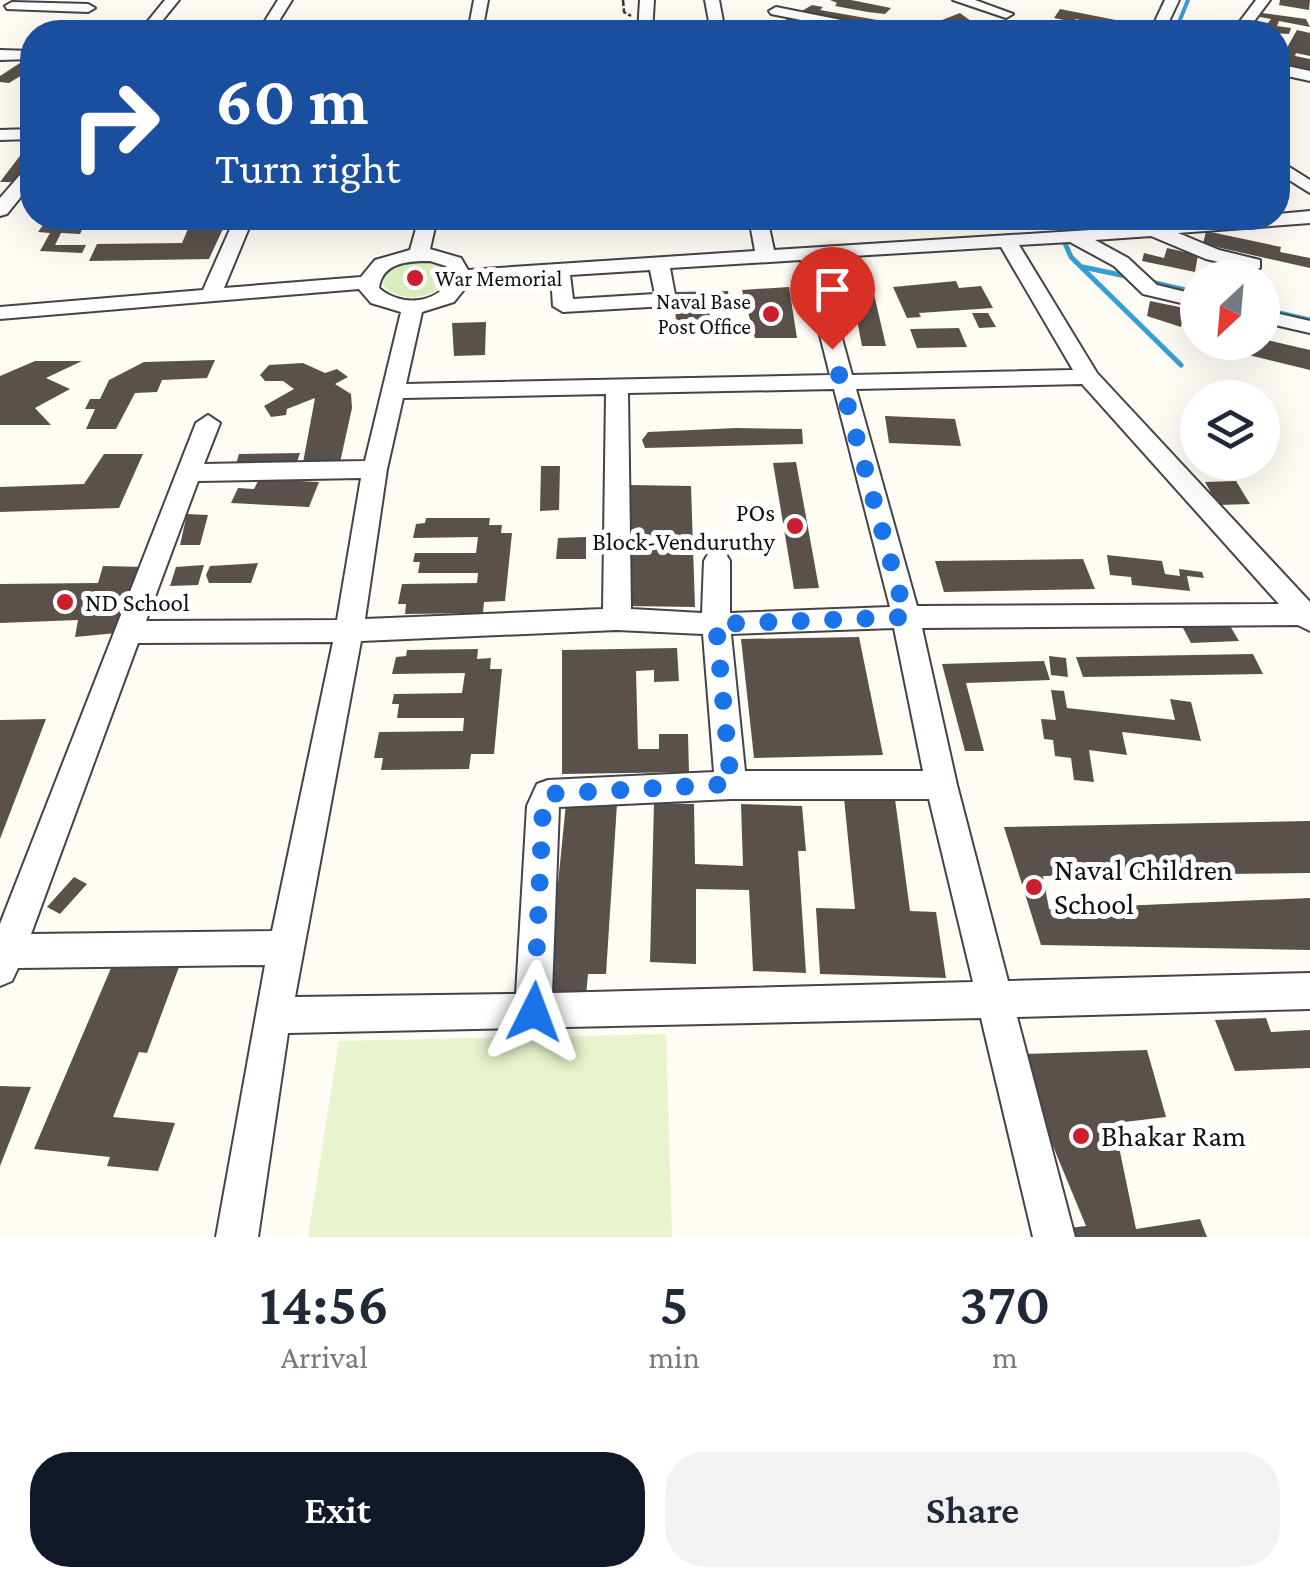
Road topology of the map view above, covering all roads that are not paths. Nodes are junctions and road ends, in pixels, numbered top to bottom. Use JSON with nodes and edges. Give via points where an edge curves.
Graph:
{"nodes":[{"id":1,"x":172,"y":0,"type":"edge"},
{"id":2,"x":960,"y":0,"type":"edge"},
{"id":3,"x":1015,"y":0,"type":"edge"},
{"id":4,"x":1264,"y":0,"type":"edge"},
{"id":5,"x":10,"y":8,"type":"edge"},
{"id":6,"x":88,"y":8,"type":"dead end"},
{"id":7,"x":776,"y":11,"type":"edge"},
{"id":8,"x":1006,"y":14,"type":"junction"},
{"id":9,"x":156,"y":20,"type":"edge"},
{"id":10,"x":821,"y":20,"type":"edge"},
{"id":11,"x":1004,"y":20,"type":"edge"},
{"id":12,"x":1248,"y":20,"type":"edge"},
{"id":13,"x":20,"y":186,"type":"edge"},
{"id":14,"x":0,"y":210,"type":"edge"},
{"id":15,"x":239,"y":230,"type":"edge"},
{"id":16,"x":425,"y":230,"type":"edge"},
{"id":17,"x":761,"y":230,"type":"edge"},
{"id":18,"x":1121,"y":230,"type":"edge"},
{"id":19,"x":1154,"y":230,"type":"edge"},
{"id":20,"x":1058,"y":232,"type":"edge"},
{"id":21,"x":1017,"y":240,"type":"junction"},
{"id":22,"x":419,"y":254,"type":"junction"},
{"id":23,"x":808,"y":254,"type":"junction"},
{"id":24,"x":766,"y":256,"type":"junction"},
{"id":25,"x":1238,"y":260,"type":"edge"},
{"id":26,"x":659,"y":263,"type":"junction"},
{"id":27,"x":560,"y":270,"type":"junction"},
{"id":28,"x":462,"y":276,"type":"junction"},
{"id":29,"x":368,"y":282,"type":"junction"},
{"id":30,"x":212,"y":292,"type":"junction"},
{"id":31,"x":1180,"y":297,"type":"edge"},
{"id":32,"x":413,"y":307,"type":"junction"},
{"id":33,"x":0,"y":313,"type":"edge"},
{"id":34,"x":1280,"y":320,"type":"edge"},
{"id":35,"x":1310,"y":327,"type":"edge"},
{"id":36,"x":1088,"y":377,"type":"junction"},
{"id":37,"x":840,"y":381,"type":"junction"},
{"id":38,"x":617,"y":385,"type":"junction"},
{"id":39,"x":394,"y":391,"type":"junction"},
{"id":40,"x":208,"y":423,"type":"dead end"},
{"id":41,"x":376,"y":469,"type":"junction"},
{"id":42,"x":189,"y":472,"type":"junction"},
{"id":43,"x":717,"y":561,"type":"dead end"},
{"id":44,"x":906,"y":617,"type":"junction"},
{"id":45,"x":1308,"y":617,"type":"edge"},
{"id":46,"x":617,"y":619,"type":"junction"},
{"id":47,"x":716,"y":624,"type":"junction"},
{"id":48,"x":349,"y":631,"type":"junction"},
{"id":49,"x":129,"y":632,"type":"junction"},
{"id":50,"x":731,"y":784,"type":"junction"},
{"id":51,"x":941,"y":786,"type":"junction"},
{"id":52,"x":287,"y":948,"type":"junction"},
{"id":53,"x":4,"y":960,"type":"edge"},
{"id":54,"x":1310,"y":991,"type":"edge"},
{"id":55,"x":997,"y":997,"type":"junction"},
{"id":56,"x":534,"y":1012,"type":"junction"},
{"id":57,"x":274,"y":1015,"type":"junction"},
{"id":58,"x":237,"y":1237,"type":"edge"},
{"id":59,"x":1054,"y":1237,"type":"edge"}],
"edges":[{"from":1,"to":9,"type":"street"},
{"from":2,"to":8,"type":"street"},
{"from":3,"to":8,"type":"street"},
{"from":4,"to":12,"type":"street"},
{"from":5,"to":6,"type":"street"},
{"from":7,"to":10,"type":"street"},
{"from":8,"to":11,"type":"street"},
{"from":13,"to":14,"type":"street"},
{"from":15,"to":30,"type":"street"},
{"from":16,"to":22,"type":"street"},
{"from":17,"to":24,"type":"street"},
{"from":18,"to":20,"type":"street"},
{"from":19,"to":25,"type":"street"},
{"from":20,"to":21,"type":"street"},
{"from":20,"to":31,"type":"street","via":[[1121,262],[1150,290]]},
{"from":21,"to":23,"type":"street"},
{"from":21,"to":36,"type":"street"},
{"from":22,"to":28,"type":"street","via":[[454,262]]},
{"from":22,"to":29,"type":"street","via":[[380,266]]},
{"from":23,"to":24,"type":"street"},
{"from":23,"to":37,"type":"street"},
{"from":24,"to":26,"type":"street"},
{"from":26,"to":27,"type":"street"},
{"from":26,"to":27,"type":"street","via":[[666,300],[563,306]]},
{"from":27,"to":28,"type":"street"},
{"from":28,"to":32,"type":"street","via":[[442,300]]},
{"from":29,"to":30,"type":"street"},
{"from":29,"to":32,"type":"street","via":[[385,303]]},
{"from":30,"to":33,"type":"street"},
{"from":32,"to":39,"type":"street"},
{"from":34,"to":35,"type":"street"},
{"from":36,"to":37,"type":"street"},
{"from":36,"to":45,"type":"street"},
{"from":37,"to":38,"type":"street"},
{"from":37,"to":44,"type":"street"},
{"from":38,"to":39,"type":"street"},
{"from":38,"to":46,"type":"street"},
{"from":39,"to":41,"type":"street"},
{"from":40,"to":42,"type":"street"},
{"from":41,"to":42,"type":"street"},
{"from":41,"to":48,"type":"street"},
{"from":42,"to":49,"type":"street"},
{"from":43,"to":47,"type":"street"},
{"from":44,"to":45,"type":"street"},
{"from":44,"to":47,"type":"street"},
{"from":44,"to":51,"type":"street"},
{"from":46,"to":47,"type":"street"},
{"from":46,"to":48,"type":"street"},
{"from":47,"to":50,"type":"street"},
{"from":48,"to":49,"type":"street"},
{"from":48,"to":52,"type":"street"},
{"from":49,"to":53,"type":"street"},
{"from":50,"to":51,"type":"street"},
{"from":50,"to":56,"type":"street","via":[[548,794]]},
{"from":51,"to":55,"type":"street"},
{"from":52,"to":53,"type":"street"},
{"from":52,"to":57,"type":"street"},
{"from":54,"to":55,"type":"street"},
{"from":55,"to":56,"type":"street"},
{"from":55,"to":59,"type":"street"},
{"from":56,"to":57,"type":"street"},
{"from":57,"to":58,"type":"street"}]}
